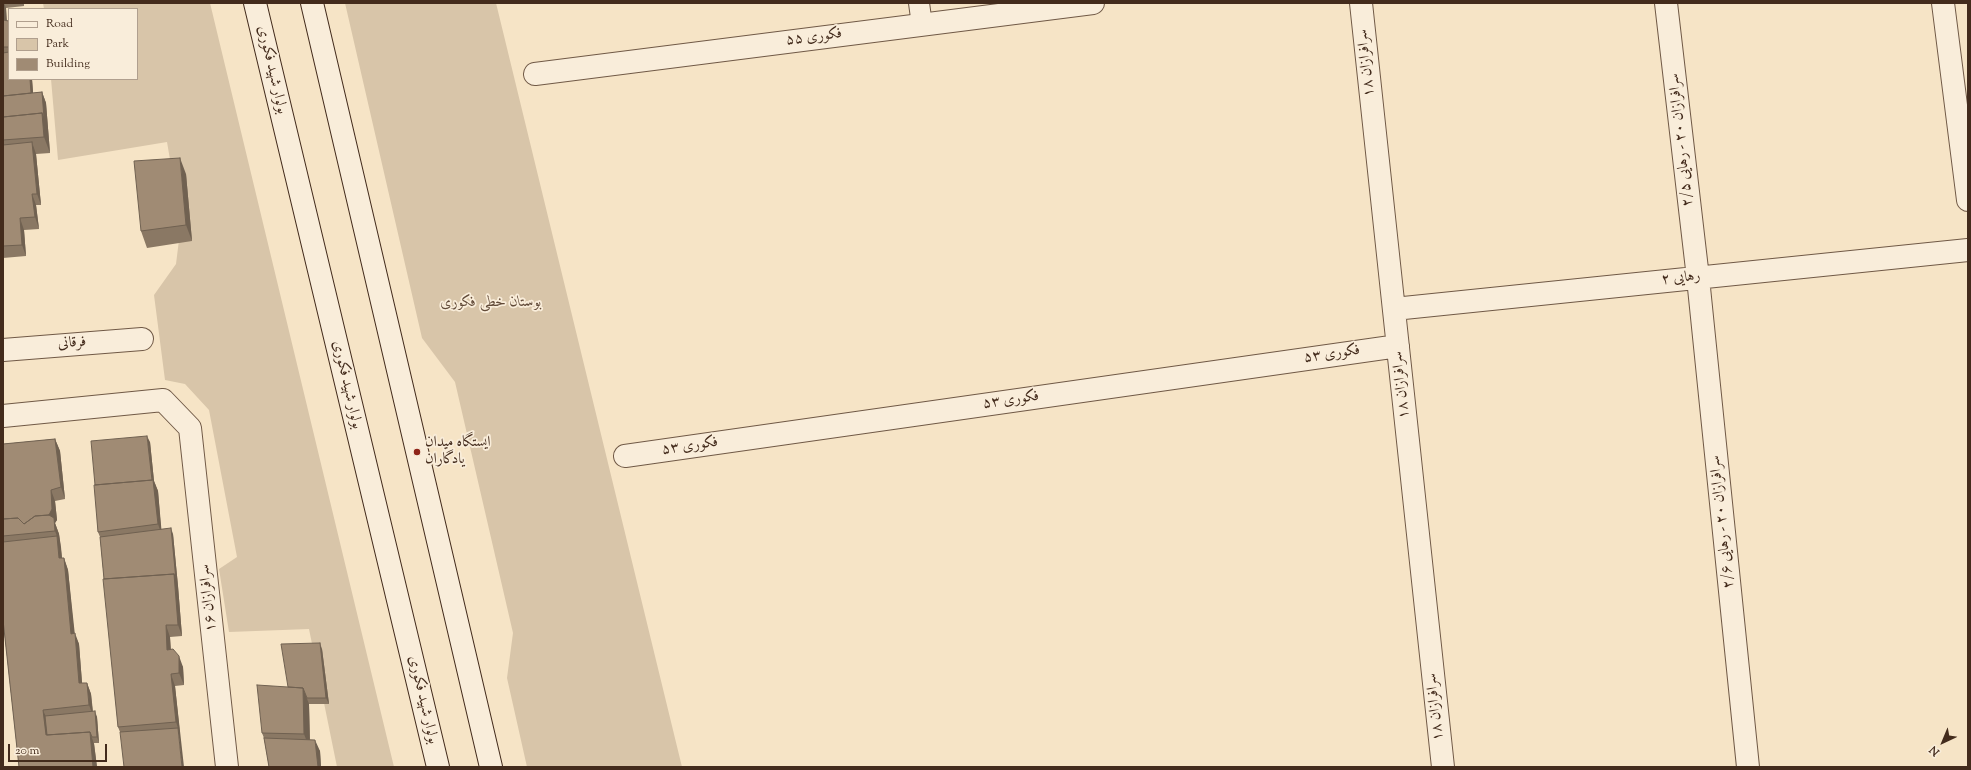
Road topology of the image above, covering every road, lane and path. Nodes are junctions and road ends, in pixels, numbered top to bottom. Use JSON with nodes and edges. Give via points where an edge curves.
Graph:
{"nodes":[{"id":1,"x":255,"y":3,"type":"edge"},
{"id":2,"x":312,"y":3,"type":"edge"},
{"id":3,"x":919,"y":3,"type":"edge"},
{"id":4,"x":1093,"y":3,"type":"edge"},
{"id":5,"x":1361,"y":3,"type":"edge"},
{"id":6,"x":1666,"y":3,"type":"edge"},
{"id":7,"x":1943,"y":3,"type":"edge"},
{"id":8,"x":922,"y":24,"type":"junction"},
{"id":9,"x":535,"y":74,"type":"dead end"},
{"id":10,"x":1968,"y":200,"type":"edge"},
{"id":11,"x":1968,"y":250,"type":"edge"},
{"id":12,"x":1698,"y":278,"type":"junction"},
{"id":13,"x":1394,"y":308,"type":"junction"},
{"id":14,"x":142,"y":339,"type":"dead end"},
{"id":15,"x":1398,"y":346,"type":"junction"},
{"id":16,"x":3,"y":350,"type":"edge"},
{"id":17,"x":3,"y":416,"type":"edge"},
{"id":18,"x":625,"y":456,"type":"dead end"},
{"id":19,"x":227,"y":767,"type":"edge"},
{"id":20,"x":438,"y":767,"type":"edge"},
{"id":21,"x":491,"y":767,"type":"edge"},
{"id":22,"x":1443,"y":767,"type":"edge"},
{"id":23,"x":1748,"y":767,"type":"edge"}],
"edges":[{"from":1,"to":20,"type":"street","name":"بولوار شهید فکوری"},
{"from":2,"to":21,"type":"street"},
{"from":3,"to":8,"type":"lane"},
{"from":4,"to":8,"type":"street","name":"فکوری ۵۵"},
{"from":5,"to":13,"type":"street","name":"سرافرازان ۱۸"},
{"from":6,"to":12,"type":"street","name":"سرافرازان ۲۰ - رهایی ۲/۵"},
{"from":7,"to":10,"type":"street"},
{"from":8,"to":9,"type":"street","name":"فکوری ۵۵"},
{"from":11,"to":12,"type":"street","name":"رهایی ۲"},
{"from":12,"to":13,"type":"street","name":"رهایی ۲"},
{"from":12,"to":23,"type":"street","name":"سرافرازان ۲۰ - رهایی ۲/۶"},
{"from":13,"to":15,"type":"street","name":"سرافرازان ۱۸"},
{"from":14,"to":16,"type":"street","name":"فرقانی"},
{"from":15,"to":18,"type":"street","name":"فکوری ۵۳"},
{"from":15,"to":22,"type":"street","name":"سرافرازان ۱۸"},
{"from":17,"to":19,"type":"street","name":"سرافرازان ۱۶","via":[[163,400],[190,428]]}]}
